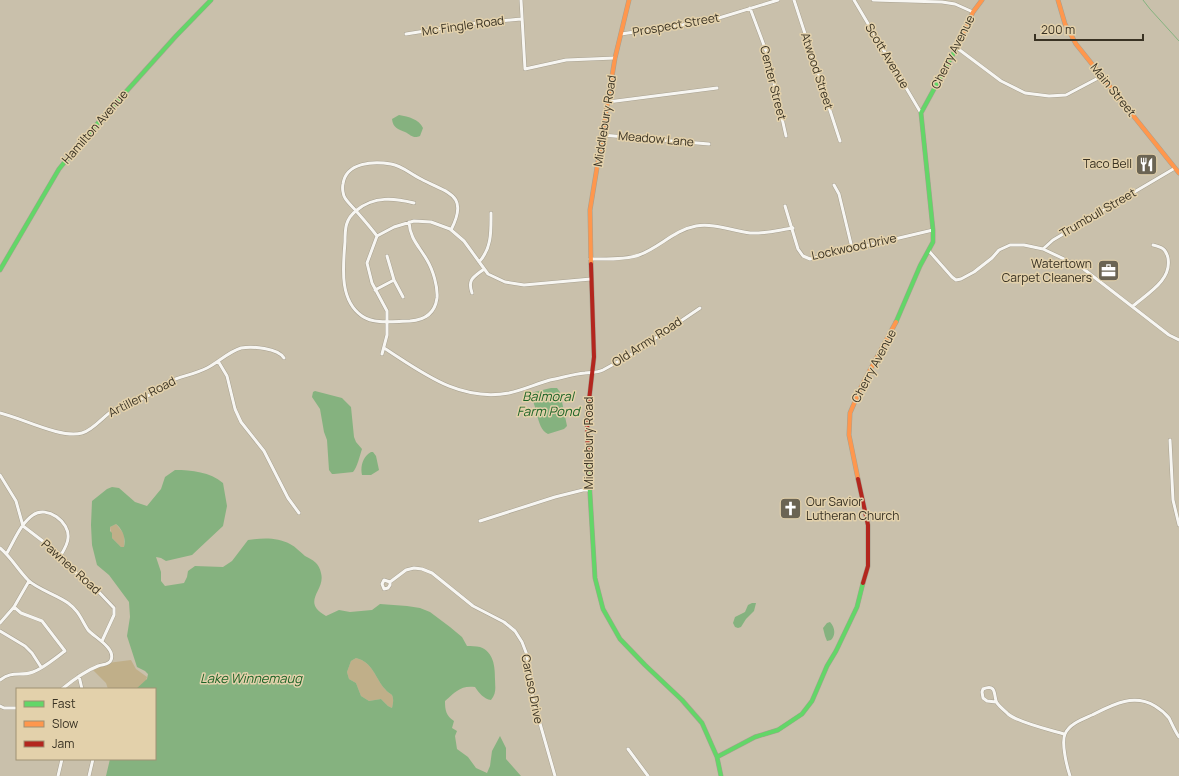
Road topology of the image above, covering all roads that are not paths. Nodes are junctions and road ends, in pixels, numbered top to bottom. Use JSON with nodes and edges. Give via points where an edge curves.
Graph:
{"nodes":[{"id":1,"x":211,"y":0,"type":"edge"},
{"id":2,"x":520,"y":0,"type":"edge"},
{"id":3,"x":629,"y":0,"type":"edge"},
{"id":4,"x":778,"y":0,"type":"edge"},
{"id":5,"x":794,"y":0,"type":"edge"},
{"id":6,"x":854,"y":0,"type":"edge"},
{"id":7,"x":873,"y":0,"type":"edge"},
{"id":8,"x":982,"y":0,"type":"edge"},
{"id":9,"x":1058,"y":0,"type":"edge"},
{"id":10,"x":750,"y":8,"type":"junction"},
{"id":11,"x":973,"y":12,"type":"junction"},
{"id":12,"x":521,"y":19,"type":"junction"},
{"id":13,"x":406,"y":34,"type":"dead end"},
{"id":14,"x":621,"y":34,"type":"junction"},
{"id":15,"x":957,"y":48,"type":"junction"},
{"id":16,"x":615,"y":58,"type":"junction"},
{"id":17,"x":1102,"y":76,"type":"junction"},
{"id":18,"x":717,"y":88,"type":"dead end"},
{"id":19,"x":608,"y":102,"type":"junction"},
{"id":20,"x":921,"y":113,"type":"junction"},
{"id":21,"x":602,"y":135,"type":"junction"},
{"id":22,"x":786,"y":136,"type":"dead end"},
{"id":23,"x":840,"y":141,"type":"dead end"},
{"id":24,"x":709,"y":144,"type":"dead end"},
{"id":25,"x":1175,"y":168,"type":"junction"},
{"id":26,"x":1179,"y":173,"type":"edge"},
{"id":27,"x":834,"y":185,"type":"dead end"},
{"id":28,"x":414,"y":203,"type":"dead end"},
{"id":29,"x":785,"y":206,"type":"dead end"},
{"id":30,"x":356,"y":210,"type":"junction"},
{"id":31,"x":491,"y":213,"type":"dead end"},
{"id":32,"x":408,"y":222,"type":"junction"},
{"id":33,"x":793,"y":228,"type":"junction"},
{"id":34,"x":451,"y":230,"type":"junction"},
{"id":35,"x":933,"y":230,"type":"junction"},
{"id":36,"x":377,"y":236,"type":"junction"},
{"id":37,"x":1154,"y":245,"type":"dead end"},
{"id":38,"x":852,"y":248,"type":"junction"},
{"id":39,"x":1043,"y":249,"type":"junction"},
{"id":40,"x":929,"y":251,"type":"junction"},
{"id":41,"x":387,"y":256,"type":"dead end"},
{"id":42,"x":590,"y":259,"type":"junction"},
{"id":43,"x":479,"y":262,"type":"junction"},
{"id":44,"x":484,"y":269,"type":"junction"},
{"id":45,"x":0,"y":270,"type":"edge"},
{"id":46,"x":591,"y":279,"type":"junction"},
{"id":47,"x":394,"y":280,"type":"junction"},
{"id":48,"x":375,"y":290,"type":"junction"},
{"id":49,"x":472,"y":293,"type":"dead end"},
{"id":50,"x":403,"y":297,"type":"dead end"},
{"id":51,"x":1133,"y":306,"type":"junction"},
{"id":52,"x":700,"y":308,"type":"dead end"},
{"id":53,"x":387,"y":322,"type":"junction"},
{"id":54,"x":1179,"y":340,"type":"edge"},
{"id":55,"x":384,"y":348,"type":"junction"},
{"id":56,"x":382,"y":354,"type":"dead end"},
{"id":57,"x":284,"y":358,"type":"dead end"},
{"id":58,"x":218,"y":361,"type":"junction"},
{"id":59,"x":592,"y":372,"type":"junction"},
{"id":60,"x":0,"y":413,"type":"edge"},
{"id":61,"x":1170,"y":440,"type":"dead end"},
{"id":62,"x":0,"y":475,"type":"edge"},
{"id":63,"x":589,"y":490,"type":"junction"},
{"id":64,"x":299,"y":513,"type":"dead end"},
{"id":65,"x":480,"y":521,"type":"dead end"},
{"id":66,"x":1179,"y":524,"type":"edge"},
{"id":67,"x":23,"y":526,"type":"junction"},
{"id":68,"x":0,"y":548,"type":"edge"},
{"id":69,"x":7,"y":553,"type":"junction"},
{"id":70,"x":61,"y":555,"type":"junction"},
{"id":71,"x":29,"y":582,"type":"junction"},
{"id":72,"x":390,"y":582,"type":"dead end"},
{"id":73,"x":14,"y":607,"type":"junction"},
{"id":74,"x":0,"y":623,"type":"edge"},
{"id":75,"x":0,"y":631,"type":"edge"},
{"id":76,"x":102,"y":642,"type":"junction"},
{"id":77,"x":41,"y":667,"type":"junction"},
{"id":78,"x":79,"y":676,"type":"junction"},
{"id":79,"x":0,"y":680,"type":"edge"},
{"id":80,"x":63,"y":688,"type":"edge"},
{"id":81,"x":82,"y":688,"type":"edge"},
{"id":82,"x":996,"y":702,"type":"junction"},
{"id":83,"x":0,"y":706,"type":"edge"},
{"id":84,"x":16,"y":708,"type":"edge"},
{"id":85,"x":1064,"y":734,"type":"junction"},
{"id":86,"x":1179,"y":737,"type":"edge"},
{"id":87,"x":628,"y":748,"type":"dead end"},
{"id":88,"x":717,"y":757,"type":"junction"},
{"id":89,"x":62,"y":760,"type":"edge"},
{"id":90,"x":93,"y":760,"type":"edge"},
{"id":91,"x":58,"y":776,"type":"edge"},
{"id":92,"x":88,"y":776,"type":"edge"},
{"id":93,"x":555,"y":776,"type":"edge"},
{"id":94,"x":648,"y":776,"type":"edge"},
{"id":95,"x":721,"y":776,"type":"edge"},
{"id":96,"x":1070,"y":776,"type":"edge"}],
"edges":[{"from":1,"to":45,"type":"street","name":"Hamilton Avenue","via":[[85,137],[60,169]]},
{"from":2,"to":12,"type":"street"},
{"from":3,"to":14,"type":"street","name":"Middlebury Road"},
{"from":4,"to":10,"type":"street","name":"Prospect Street"},
{"from":5,"to":23,"type":"street","name":"Atwood Street"},
{"from":6,"to":20,"type":"street","name":"Scott Avenue"},
{"from":7,"to":11,"type":"street","via":[[942,2],[955,4]]},
{"from":8,"to":11,"type":"street","name":"Cherry Avenue"},
{"from":9,"to":17,"type":"street","name":"Main Street","via":[[1068,31]]},
{"from":10,"to":14,"type":"street","name":"Prospect Street","via":[[709,21]]},
{"from":10,"to":22,"type":"street","name":"Center Street","via":[[768,56]]},
{"from":11,"to":15,"type":"street","name":"Cherry Avenue"},
{"from":12,"to":13,"type":"street","name":"Mc Fingle Road"},
{"from":12,"to":16,"type":"street","via":[[525,69],[566,60]]},
{"from":14,"to":16,"type":"street","name":"Middlebury Road"},
{"from":15,"to":17,"type":"street","via":[[1001,81],[1025,93],[1066,95]]},
{"from":15,"to":20,"type":"street","name":"Cherry Avenue"},
{"from":16,"to":19,"type":"street","name":"Middlebury Road"},
{"from":17,"to":25,"type":"street","name":"Main Street"},
{"from":18,"to":19,"type":"street"},
{"from":19,"to":21,"type":"street","name":"Middlebury Road"},
{"from":20,"to":35,"type":"street","name":"Cherry Avenue"},
{"from":21,"to":24,"type":"street","name":"Meadow Lane"},
{"from":21,"to":42,"type":"street","name":"Middlebury Road","via":[[590,210]]},
{"from":25,"to":26,"type":"street","name":"Main Street"},
{"from":25,"to":39,"type":"street","name":"Trumbull Street","via":[[1053,240]]},
{"from":27,"to":38,"type":"street","via":[[839,194]]},
{"from":28,"to":30,"type":"street","via":[[378,199],[367,202]]},
{"from":29,"to":33,"type":"street","name":"Lockwood Drive"},
{"from":30,"to":34,"type":"street","via":[[344,198],[342,185],[345,175],[354,167],[372,163],[392,164],[450,192],[456,199],[458,209],[457,220]]},
{"from":30,"to":36,"type":"street"},
{"from":30,"to":53,"type":"street","via":[[344,230],[343,266],[347,294],[353,307],[363,316]]},
{"from":31,"to":43,"type":"street","via":[[488,249]]},
{"from":32,"to":34,"type":"street","via":[[432,222]]},
{"from":32,"to":36,"type":"street"},
{"from":32,"to":53,"type":"street","via":[[412,238],[428,261],[436,286],[435,307],[429,316],[417,321]]},
{"from":33,"to":38,"type":"street","name":"Lockwood Drive","via":[[798,249],[803,256],[810,258]]},
{"from":33,"to":42,"type":"street","via":[[750,233],[714,226],[696,226],[680,231],[638,256]]},
{"from":34,"to":43,"type":"street","via":[[464,241]]},
{"from":35,"to":38,"type":"street","name":"Lockwood Drive"},
{"from":35,"to":40,"type":"street","name":"Cherry Avenue","via":[[933,242]]},
{"from":36,"to":48,"type":"street","via":[[367,263]]},
{"from":37,"to":51,"type":"street","via":[[1162,247],[1167,252],[1167,275]]},
{"from":39,"to":40,"type":"street","via":[[1010,245],[999,250],[974,272],[956,280]]},
{"from":39,"to":51,"type":"street","via":[[1081,267]]},
{"from":40,"to":88,"type":"street","name":"Cherry Avenue","via":[[850,413],[849,435],[868,525],[868,566],[857,607],[812,701],[802,714],[778,730],[755,737]]},
{"from":41,"to":47,"type":"street"},
{"from":42,"to":46,"type":"street","name":"Middlebury Road"},
{"from":43,"to":44,"type":"street"},
{"from":44,"to":46,"type":"street","via":[[488,274],[505,282],[524,285]]},
{"from":44,"to":49,"type":"street","via":[[470,281]]},
{"from":46,"to":59,"type":"street","name":"Middlebury Road","via":[[594,347]]},
{"from":47,"to":48,"type":"street"},
{"from":47,"to":50,"type":"street"},
{"from":48,"to":53,"type":"street","via":[[387,312]]},
{"from":51,"to":54,"type":"street"},
{"from":52,"to":59,"type":"street","name":"Old Army Road","via":[[632,354],[603,370]]},
{"from":53,"to":55,"type":"street"},
{"from":55,"to":56,"type":"street"},
{"from":55,"to":59,"type":"street","via":[[432,379],[458,390],[477,394],[509,393],[550,380]]},
{"from":57,"to":58,"type":"street","name":"Artillery Road","via":[[269,349],[242,348]]},
{"from":58,"to":60,"type":"street","name":"Artillery Road","via":[[196,372],[167,381],[152,393],[113,410],[83,433],[57,432]]},
{"from":58,"to":64,"type":"street","via":[[227,376],[241,422],[264,451],[288,498]]},
{"from":59,"to":63,"type":"street","name":"Middlebury Road","via":[[587,418]]},
{"from":61,"to":66,"type":"street","via":[[1173,500]]},
{"from":62,"to":67,"type":"street","via":[[16,501]]},
{"from":63,"to":65,"type":"street"},
{"from":63,"to":88,"type":"street","name":"Middlebury Road","via":[[595,578],[603,609],[628,649],[682,700],[702,723]]},
{"from":67,"to":69,"type":"street"},
{"from":67,"to":70,"type":"street","name":"Pawnee Road"},
{"from":67,"to":70,"type":"street","via":[[39,511],[49,512],[59,519],[68,537]]},
{"from":68,"to":69,"type":"street"},
{"from":69,"to":71,"type":"street"},
{"from":70,"to":76,"type":"street","name":"Pawnee Road","via":[[77,574],[114,608],[114,615]]},
{"from":71,"to":73,"type":"street"},
{"from":71,"to":76,"type":"street","via":[[76,610],[89,631]]},
{"from":72,"to":93,"type":"street","name":"Caruso Drive","via":[[406,570],[414,568],[432,573],[473,606],[504,622],[515,631],[527,655],[533,700]]},
{"from":73,"to":74,"type":"street"},
{"from":73,"to":77,"type":"street","via":[[21,613],[42,621],[65,651]]},
{"from":75,"to":77,"type":"street","via":[[25,646]]},
{"from":76,"to":78,"type":"street","via":[[110,649],[111,660]]},
{"from":77,"to":79,"type":"street","via":[[26,674],[9,674]]},
{"from":78,"to":80,"type":"street"},
{"from":78,"to":81,"type":"street"},
{"from":82,"to":82,"type":"street","via":[[992,688],[983,689],[983,698]]},
{"from":82,"to":85,"type":"street","via":[[1010,715]]},
{"from":83,"to":84,"type":"street"},
{"from":85,"to":86,"type":"street","via":[[1084,718],[1118,702],[1130,700],[1142,701],[1161,710]]},
{"from":85,"to":96,"type":"street","via":[[1064,749]]},
{"from":87,"to":94,"type":"street"},
{"from":88,"to":95,"type":"street","name":"Middlebury Road"},
{"from":89,"to":91,"type":"street"},
{"from":90,"to":92,"type":"street"}]}
